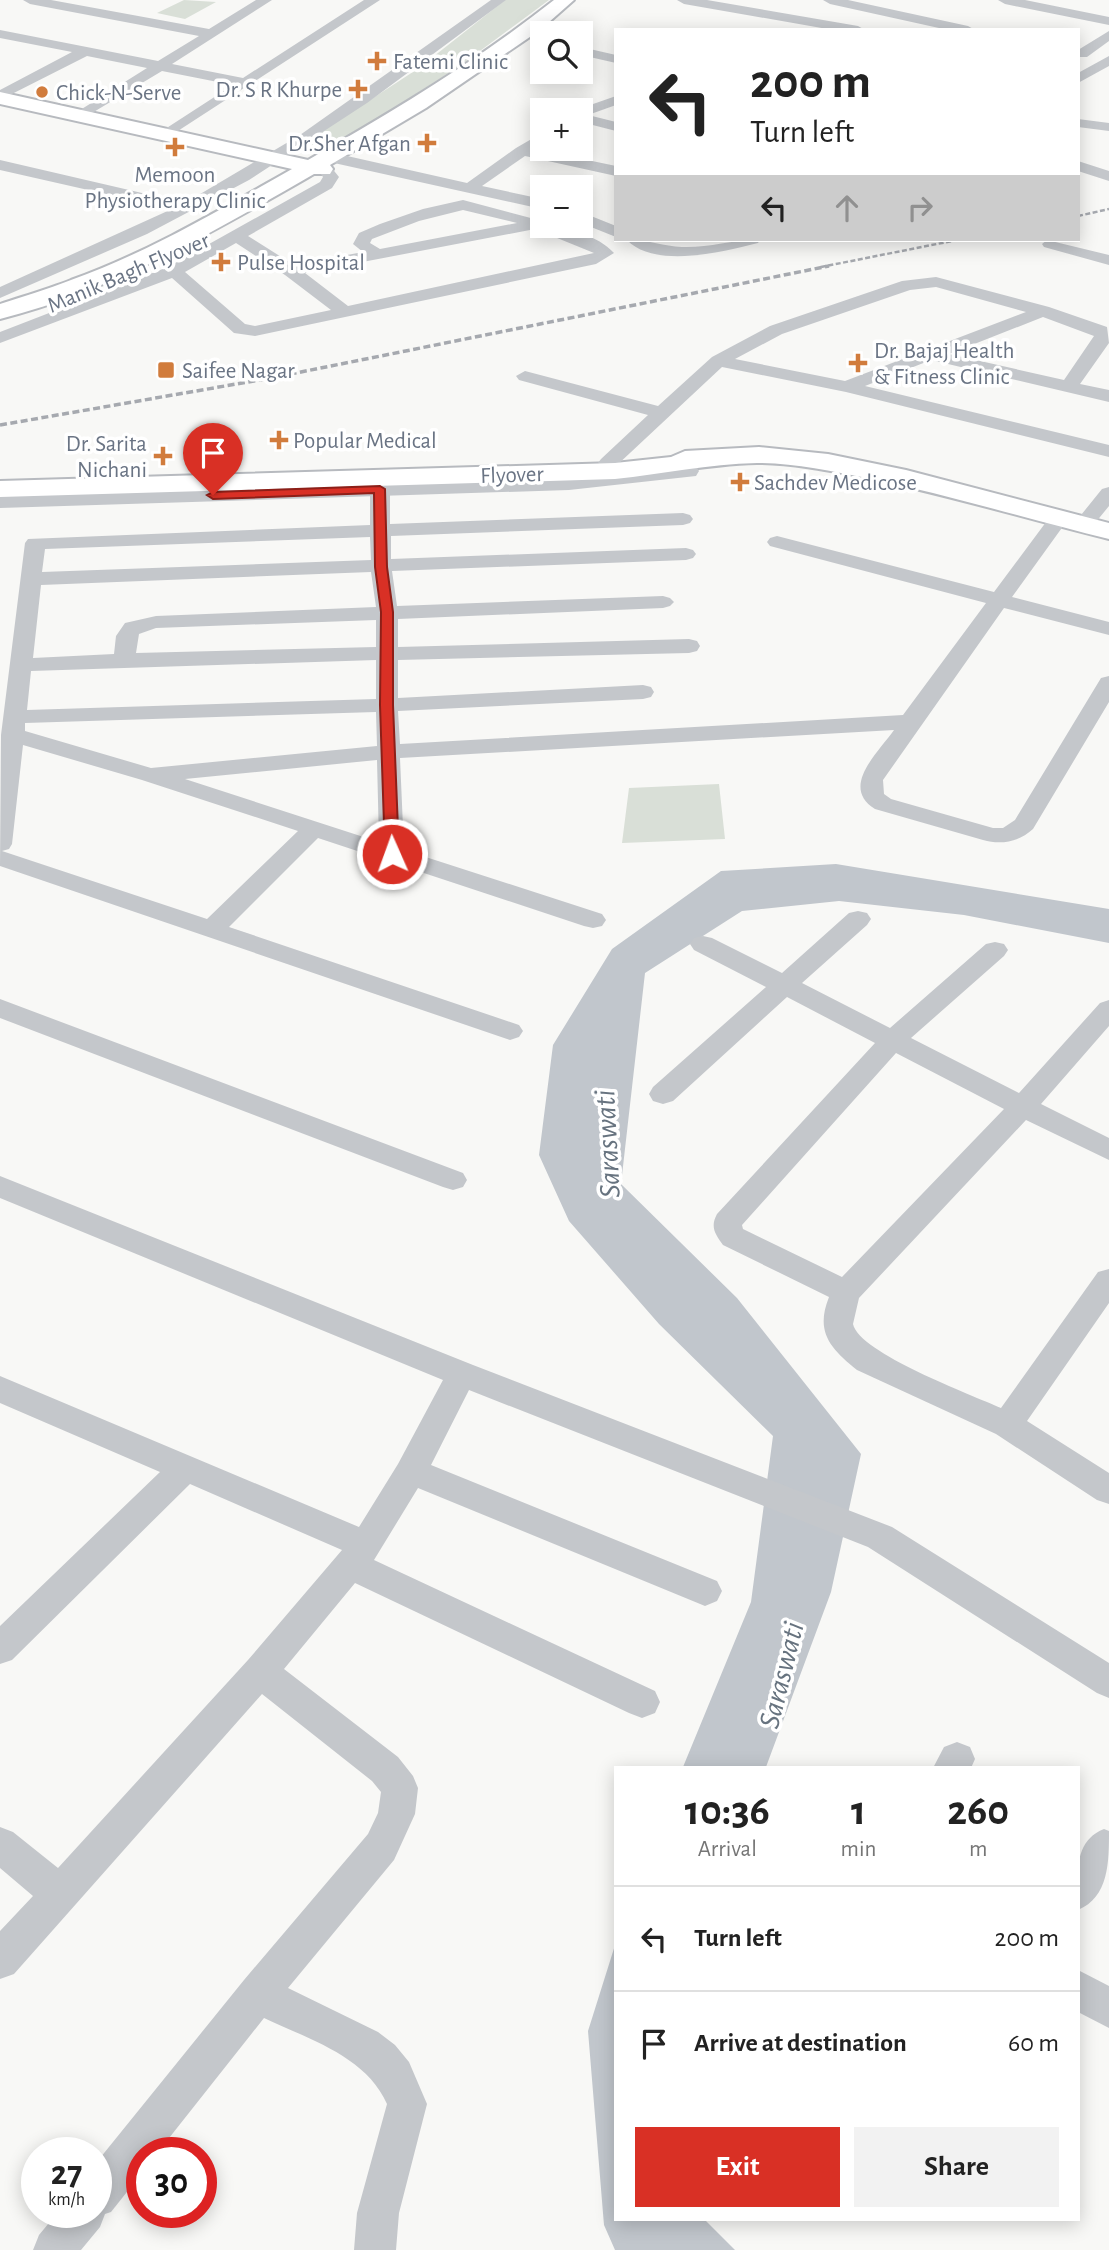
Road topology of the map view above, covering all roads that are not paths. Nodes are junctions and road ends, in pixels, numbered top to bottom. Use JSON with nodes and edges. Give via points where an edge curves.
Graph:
{"nodes":[{"id":1,"x":30,"y":0,"type":"edge"},
{"id":2,"x":265,"y":0,"type":"edge"},
{"id":3,"x":373,"y":0,"type":"edge"},
{"id":4,"x":499,"y":0,"type":"edge"},
{"id":5,"x":565,"y":0,"type":"edge"},
{"id":6,"x":684,"y":0,"type":"edge"},
{"id":7,"x":830,"y":0,"type":"edge"},
{"id":8,"x":1005,"y":0,"type":"edge"},
{"id":9,"x":1034,"y":3,"type":"edge"},
{"id":10,"x":919,"y":5,"type":"dead end"},
{"id":11,"x":585,"y":6,"type":"dead end"},
{"id":12,"x":902,"y":16,"type":"junction"},
{"id":13,"x":566,"y":21,"type":"edge"},
{"id":14,"x":1109,"y":21,"type":"edge"},
{"id":15,"x":846,"y":28,"type":"edge"},
{"id":16,"x":959,"y":28,"type":"edge"},
{"id":17,"x":211,"y":34,"type":"junction"},
{"id":18,"x":1109,"y":35,"type":"edge"},
{"id":19,"x":4,"y":37,"type":"edge"},
{"id":20,"x":530,"y":49,"type":"edge"},
{"id":21,"x":85,"y":51,"type":"junction"},
{"id":22,"x":593,"y":53,"type":"edge"},
{"id":23,"x":1080,"y":54,"type":"edge"},
{"id":24,"x":614,"y":58,"type":"edge"},
{"id":25,"x":1109,"y":60,"type":"edge"},
{"id":26,"x":160,"y":66,"type":"junction"},
{"id":27,"x":1080,"y":78,"type":"edge"},
{"id":28,"x":245,"y":83,"type":"junction"},
{"id":29,"x":0,"y":97,"type":"edge"},
{"id":30,"x":614,"y":101,"type":"edge"},
{"id":31,"x":593,"y":110,"type":"edge"},
{"id":32,"x":82,"y":116,"type":"junction"},
{"id":33,"x":593,"y":119,"type":"edge"},
{"id":34,"x":1080,"y":122,"type":"edge"},
{"id":35,"x":614,"y":126,"type":"edge"},
{"id":36,"x":1109,"y":127,"type":"edge"},
{"id":37,"x":167,"y":134,"type":"junction"},
{"id":38,"x":530,"y":146,"type":"edge"},
{"id":39,"x":521,"y":152,"type":"junction"},
{"id":40,"x":275,"y":158,"type":"junction"},
{"id":41,"x":326,"y":163,"type":"junction"},
{"id":42,"x":0,"y":165,"type":"edge"},
{"id":43,"x":1080,"y":167,"type":"edge"},
{"id":44,"x":614,"y":172,"type":"edge"},
{"id":45,"x":1109,"y":176,"type":"edge"},
{"id":46,"x":471,"y":187,"type":"junction"},
{"id":47,"x":283,"y":188,"type":"junction"},
{"id":48,"x":530,"y":201,"type":"edge"},
{"id":49,"x":187,"y":208,"type":"junction"},
{"id":50,"x":593,"y":222,"type":"edge"},
{"id":51,"x":530,"y":224,"type":"edge"},
{"id":52,"x":530,"y":226,"type":"edge"},
{"id":53,"x":614,"y":231,"type":"edge"},
{"id":54,"x":238,"y":237,"type":"junction"},
{"id":55,"x":572,"y":238,"type":"edge"},
{"id":56,"x":640,"y":242,"type":"edge"},
{"id":57,"x":741,"y":242,"type":"edge"},
{"id":58,"x":1051,"y":244,"type":"dead end"},
{"id":59,"x":375,"y":253,"type":"junction"},
{"id":60,"x":1109,"y":260,"type":"edge"},
{"id":61,"x":174,"y":271,"type":"junction"},
{"id":62,"x":291,"y":271,"type":"junction"},
{"id":63,"x":0,"y":293,"type":"edge"},
{"id":64,"x":343,"y":311,"type":"junction"},
{"id":65,"x":1043,"y":311,"type":"junction"},
{"id":66,"x":0,"y":312,"type":"edge"},
{"id":67,"x":0,"y":325,"type":"edge"},
{"id":68,"x":0,"y":338,"type":"edge"},
{"id":69,"x":931,"y":355,"type":"junction"},
{"id":70,"x":719,"y":361,"type":"junction"},
{"id":71,"x":525,"y":376,"type":"dead end"},
{"id":72,"x":846,"y":387,"type":"junction"},
{"id":73,"x":1068,"y":387,"type":"junction"},
{"id":74,"x":1109,"y":396,"type":"edge"},
{"id":75,"x":661,"y":413,"type":"junction"},
{"id":76,"x":1109,"y":451,"type":"edge"},
{"id":77,"x":608,"y":463,"type":"junction"},
{"id":78,"x":679,"y":465,"type":"junction"},
{"id":79,"x":0,"y":482,"type":"edge"},
{"id":80,"x":0,"y":489,"type":"edge"},
{"id":81,"x":380,"y":489,"type":"junction"},
{"id":82,"x":1109,"y":493,"type":"edge"},
{"id":83,"x":0,"y":501,"type":"edge"},
{"id":84,"x":682,"y":519,"type":"dead end"},
{"id":85,"x":1075,"y":527,"type":"edge"},
{"id":86,"x":379,"y":531,"type":"junction"},
{"id":87,"x":777,"y":542,"type":"dead end"},
{"id":88,"x":1109,"y":550,"type":"edge"},
{"id":89,"x":686,"y":554,"type":"dead end"},
{"id":90,"x":381,"y":567,"type":"junction"},
{"id":91,"x":31,"y":579,"type":"junction"},
{"id":92,"x":1000,"y":600,"type":"junction"},
{"id":93,"x":663,"y":602,"type":"dead end"},
{"id":94,"x":387,"y":612,"type":"junction"},
{"id":95,"x":1109,"y":629,"type":"edge"},
{"id":96,"x":690,"y":646,"type":"dead end"},
{"id":97,"x":388,"y":654,"type":"junction"},
{"id":98,"x":125,"y":660,"type":"junction"},
{"id":99,"x":21,"y":665,"type":"junction"},
{"id":100,"x":1109,"y":683,"type":"edge"},
{"id":101,"x":643,"y":692,"type":"dead end"},
{"id":102,"x":387,"y":705,"type":"junction"},
{"id":103,"x":910,"y":722,"type":"junction"},
{"id":104,"x":1084,"y":723,"type":"junction"},
{"id":105,"x":1109,"y":729,"type":"edge"},
{"id":106,"x":9,"y":741,"type":"edge"},
{"id":107,"x":388,"y":752,"type":"junction"},
{"id":108,"x":150,"y":775,"type":"junction"},
{"id":109,"x":314,"y":829,"type":"junction"},
{"id":110,"x":0,"y":844,"type":"edge"},
{"id":111,"x":392,"y":854,"type":"junction"},
{"id":112,"x":0,"y":858,"type":"edge"},
{"id":113,"x":859,"y":919,"type":"dead end"},
{"id":114,"x":593,"y":920,"type":"dead end"},
{"id":115,"x":211,"y":930,"type":"junction"},
{"id":116,"x":702,"y":944,"type":"dead end"},
{"id":117,"x":996,"y":950,"type":"dead end"},
{"id":118,"x":783,"y":985,"type":"junction"},
{"id":119,"x":0,"y":1008,"type":"edge"},
{"id":120,"x":1109,"y":1009,"type":"edge"},
{"id":121,"x":510,"y":1031,"type":"dead end"},
{"id":122,"x":894,"y":1039,"type":"junction"},
{"id":123,"x":663,"y":1094,"type":"dead end"},
{"id":124,"x":1024,"y":1106,"type":"junction"},
{"id":125,"x":1109,"y":1150,"type":"edge"},
{"id":126,"x":453,"y":1180,"type":"dead end"},
{"id":127,"x":0,"y":1186,"type":"edge"},
{"id":128,"x":1106,"y":1288,"type":"edge"},
{"id":129,"x":846,"y":1292,"type":"junction"},
{"id":130,"x":461,"y":1374,"type":"junction"},
{"id":131,"x":1,"y":1391,"type":"edge"},
{"id":132,"x":1007,"y":1425,"type":"junction"},
{"id":133,"x":185,"y":1468,"type":"junction"},
{"id":134,"x":410,"y":1473,"type":"junction"},
{"id":135,"x":1109,"y":1490,"type":"edge"},
{"id":136,"x":358,"y":1555,"type":"junction"},
{"id":137,"x":705,"y":1591,"type":"dead end"},
{"id":138,"x":0,"y":1649,"type":"edge"},
{"id":139,"x":260,"y":1671,"type":"junction"},
{"id":140,"x":1109,"y":1682,"type":"edge"},
{"id":141,"x":642,"y":1702,"type":"dead end"},
{"id":142,"x":0,"y":1845,"type":"edge"},
{"id":143,"x":1104,"y":1847,"type":"dead end"},
{"id":144,"x":1080,"y":1889,"type":"edge"},
{"id":145,"x":60,"y":1894,"type":"junction"},
{"id":146,"x":0,"y":1959,"type":"edge"},
{"id":147,"x":1080,"y":1991,"type":"edge"},
{"id":148,"x":258,"y":1994,"type":"junction"},
{"id":149,"x":1109,"y":2008,"type":"edge"},
{"id":150,"x":112,"y":2177,"type":"edge"},
{"id":151,"x":72,"y":2228,"type":"edge"},
{"id":152,"x":376,"y":2232,"type":"edge"},
{"id":153,"x":54,"y":2250,"type":"edge"},
{"id":154,"x":352,"y":2250,"type":"edge"}],
"edges":[{"from":1,"to":17,"type":"street"},
{"from":2,"to":17,"type":"street"},
{"from":3,"to":28,"type":"street"},
{"from":4,"to":40,"type":"street","via":[[398,76]]},
{"from":5,"to":41,"type":"main road","via":[[522,34]]},
{"from":6,"to":15,"type":"street"},
{"from":7,"to":12,"type":"street"},
{"from":8,"to":9,"type":"street"},
{"from":9,"to":14,"type":"street"},
{"from":10,"to":12,"type":"street"},
{"from":11,"to":13,"type":"main road"},
{"from":12,"to":16,"type":"street"},
{"from":17,"to":26,"type":"street"},
{"from":18,"to":23,"type":"street"},
{"from":19,"to":21,"type":"street"},
{"from":20,"to":41,"type":"main road","via":[[482,85]]},
{"from":21,"to":26,"type":"street"},
{"from":21,"to":29,"type":"street"},
{"from":22,"to":24,"type":"street"},
{"from":23,"to":25,"type":"street"},
{"from":25,"to":27,"type":"street"},
{"from":26,"to":28,"type":"street"},
{"from":26,"to":32,"type":"street"},
{"from":28,"to":37,"type":"street"},
{"from":29,"to":32,"type":"main road"},
{"from":30,"to":31,"type":"street"},
{"from":32,"to":37,"type":"main road"},
{"from":33,"to":35,"type":"street"},
{"from":34,"to":36,"type":"street"},
{"from":37,"to":40,"type":"main road"},
{"from":38,"to":39,"type":"street"},
{"from":39,"to":44,"type":"street"},
{"from":39,"to":46,"type":"street"},
{"from":40,"to":41,"type":"main road"},
{"from":40,"to":49,"type":"street"},
{"from":41,"to":46,"type":"street"},
{"from":41,"to":47,"type":"main road","name":"Manik Bagh Flyover"},
{"from":41,"to":54,"type":"street","via":[[331,177],[326,186]]},
{"from":42,"to":49,"type":"street"},
{"from":43,"to":45,"type":"street"},
{"from":46,"to":48,"type":"street"},
{"from":47,"to":66,"type":"main road","name":"Manik Bagh Flyover","via":[[130,264]]},
{"from":47,"to":67,"type":"main road","name":"Manik Bagh Flyover","via":[[209,239],[145,270]]},
{"from":49,"to":63,"type":"street"},
{"from":50,"to":53,"type":"street"},
{"from":51,"to":59,"type":"street","via":[[461,205],[365,236],[361,244]]},
{"from":52,"to":59,"type":"street"},
{"from":54,"to":61,"type":"street"},
{"from":54,"to":62,"type":"street"},
{"from":55,"to":64,"type":"street","via":[[607,253]]},
{"from":56,"to":57,"type":"street","via":[[678,254]]},
{"from":58,"to":60,"type":"street"},
{"from":59,"to":62,"type":"street"},
{"from":61,"to":64,"type":"street","via":[[240,329],[271,329]]},
{"from":61,"to":68,"type":"street"},
{"from":62,"to":64,"type":"street"},
{"from":65,"to":69,"type":"street"},
{"from":65,"to":70,"type":"street","via":[[953,285],[923,282],[776,330]]},
{"from":65,"to":73,"type":"street","via":[[1101,331],[1103,336]]},
{"from":69,"to":72,"type":"street"},
{"from":69,"to":73,"type":"street"},
{"from":70,"to":72,"type":"street"},
{"from":70,"to":75,"type":"street"},
{"from":71,"to":75,"type":"street"},
{"from":72,"to":76,"type":"street"},
{"from":73,"to":74,"type":"street"},
{"from":75,"to":77,"type":"street"},
{"from":77,"to":78,"type":"street"},
{"from":77,"to":79,"type":"street"},
{"from":78,"to":80,"type":"main road","name":"Flyover","via":[[615,471]]},
{"from":78,"to":81,"type":"street","via":[[583,482]]},
{"from":78,"to":85,"type":"main road","name":"Flyover","via":[[845,482]]},
{"from":81,"to":83,"type":"street"},
{"from":81,"to":86,"type":"street"},
{"from":82,"to":85,"type":"street"},
{"from":84,"to":86,"type":"street"},
{"from":85,"to":88,"type":"main road","name":"Flyover"},
{"from":85,"to":92,"type":"street"},
{"from":86,"to":90,"type":"street"},
{"from":86,"to":91,"type":"street","via":[[35,543]]},
{"from":87,"to":92,"type":"street"},
{"from":89,"to":90,"type":"street"},
{"from":90,"to":91,"type":"street"},
{"from":90,"to":94,"type":"street"},
{"from":91,"to":99,"type":"street"},
{"from":92,"to":95,"type":"street"},
{"from":92,"to":103,"type":"street"},
{"from":93,"to":94,"type":"street"},
{"from":94,"to":97,"type":"street"},
{"from":94,"to":98,"type":"street","via":[[138,625],[126,634]]},
{"from":96,"to":97,"type":"street"},
{"from":97,"to":98,"type":"street"},
{"from":97,"to":102,"type":"street"},
{"from":98,"to":99,"type":"street"},
{"from":99,"to":106,"type":"street"},
{"from":100,"to":104,"type":"street"},
{"from":101,"to":102,"type":"street"},
{"from":102,"to":106,"type":"street"},
{"from":102,"to":107,"type":"street"},
{"from":103,"to":104,"type":"street","via":[[871,780],[872,797],[883,804],[1002,836],[1024,824]]},
{"from":103,"to":107,"type":"street"},
{"from":104,"to":105,"type":"street"},
{"from":106,"to":108,"type":"street"},
{"from":106,"to":110,"type":"street"},
{"from":107,"to":108,"type":"street"},
{"from":107,"to":111,"type":"street"},
{"from":108,"to":109,"type":"street"},
{"from":109,"to":111,"type":"street"},
{"from":109,"to":115,"type":"street"},
{"from":111,"to":114,"type":"street"},
{"from":112,"to":115,"type":"street"},
{"from":113,"to":118,"type":"street"},
{"from":115,"to":121,"type":"street"},
{"from":116,"to":118,"type":"street"},
{"from":117,"to":122,"type":"street"},
{"from":118,"to":122,"type":"street"},
{"from":118,"to":123,"type":"street"},
{"from":119,"to":126,"type":"street"},
{"from":120,"to":124,"type":"street"},
{"from":122,"to":124,"type":"street"},
{"from":122,"to":129,"type":"street","via":[[727,1222],[733,1237]]},
{"from":124,"to":125,"type":"street"},
{"from":124,"to":129,"type":"street"},
{"from":127,"to":130,"type":"street"},
{"from":128,"to":132,"type":"street"},
{"from":129,"to":132,"type":"street","via":[[837,1312],[837,1332],[849,1346],[868,1360]]},
{"from":130,"to":134,"type":"street"},
{"from":130,"to":140,"type":"street","via":[[880,1537]]},
{"from":131,"to":133,"type":"street"},
{"from":132,"to":135,"type":"street"},
{"from":133,"to":136,"type":"street"},
{"from":133,"to":138,"type":"street"},
{"from":134,"to":136,"type":"street"},
{"from":134,"to":137,"type":"street"},
{"from":136,"to":139,"type":"street"},
{"from":136,"to":141,"type":"street"},
{"from":139,"to":145,"type":"street"},
{"from":139,"to":148,"type":"street","via":[[385,1769],[400,1788],[396,1814],[381,1847]]},
{"from":142,"to":145,"type":"street"},
{"from":143,"to":144,"type":"street"},
{"from":145,"to":146,"type":"street"},
{"from":147,"to":149,"type":"street"},
{"from":148,"to":150,"type":"street"},
{"from":148,"to":152,"type":"street","via":[[364,2046],[395,2076],[407,2104]]},
{"from":151,"to":153,"type":"street"},
{"from":152,"to":154,"type":"street"}]}
